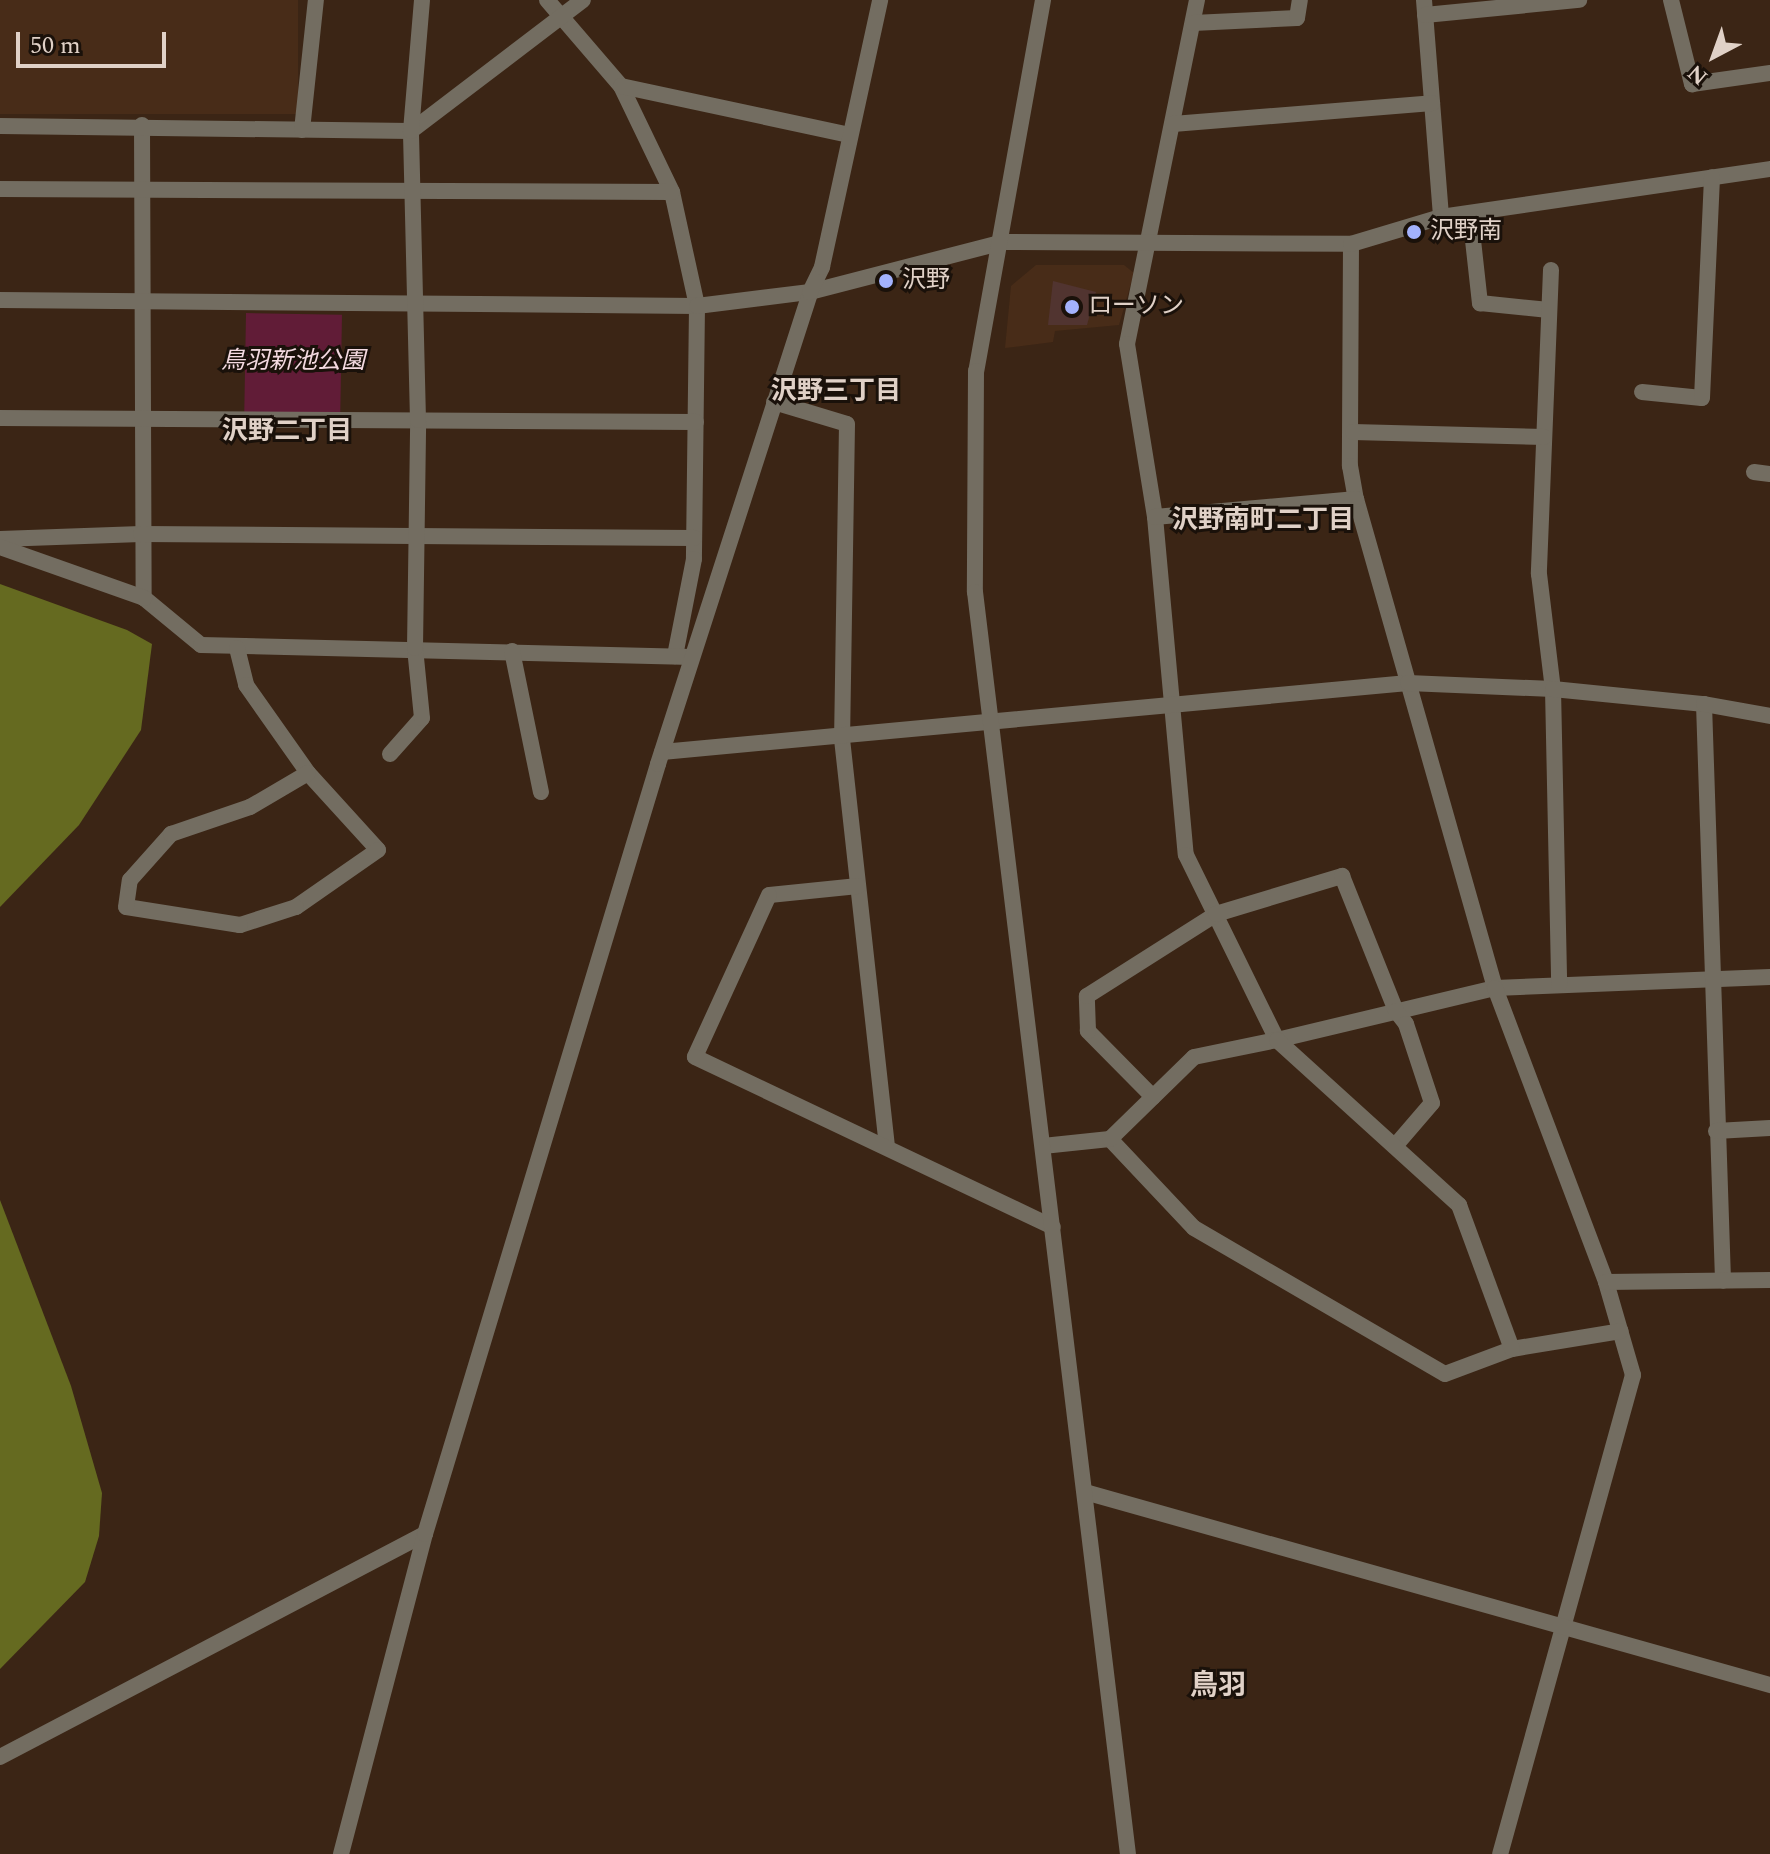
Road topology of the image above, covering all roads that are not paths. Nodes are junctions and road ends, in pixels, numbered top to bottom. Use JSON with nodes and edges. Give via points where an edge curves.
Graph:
{"nodes":[{"id":1,"x":316,"y":0,"type":"edge"},
{"id":2,"x":422,"y":0,"type":"edge"},
{"id":3,"x":547,"y":0,"type":"edge"},
{"id":4,"x":583,"y":0,"type":"edge"},
{"id":5,"x":880,"y":0,"type":"edge"},
{"id":6,"x":1043,"y":0,"type":"edge"},
{"id":7,"x":1197,"y":0,"type":"edge"},
{"id":8,"x":1300,"y":0,"type":"edge"},
{"id":9,"x":1579,"y":0,"type":"edge"},
{"id":10,"x":1671,"y":0,"type":"edge"},
{"id":11,"x":1425,"y":8,"type":"edge"},
{"id":12,"x":561,"y":18,"type":"junction"},
{"id":13,"x":1193,"y":23,"type":"junction"},
{"id":14,"x":1770,"y":73,"type":"edge"},
{"id":15,"x":621,"y":86,"type":"junction"},
{"id":16,"x":1432,"y":103,"type":"junction"},
{"id":17,"x":1173,"y":124,"type":"junction"},
{"id":18,"x":142,"y":125,"type":"junction"},
{"id":19,"x":0,"y":126,"type":"edge"},
{"id":20,"x":302,"y":130,"type":"junction"},
{"id":21,"x":411,"y":131,"type":"junction"},
{"id":22,"x":849,"y":135,"type":"junction"},
{"id":23,"x":1770,"y":169,"type":"edge"},
{"id":24,"x":1712,"y":177,"type":"junction"},
{"id":25,"x":0,"y":189,"type":"edge"},
{"id":26,"x":142,"y":192,"type":"junction"},
{"id":27,"x":414,"y":192,"type":"junction"},
{"id":28,"x":672,"y":192,"type":"junction"},
{"id":29,"x":1470,"y":213,"type":"junction"},
{"id":30,"x":1441,"y":217,"type":"junction"},
{"id":31,"x":1003,"y":242,"type":"junction"},
{"id":32,"x":1151,"y":242,"type":"junction"},
{"id":33,"x":1351,"y":244,"type":"junction"},
{"id":34,"x":1551,"y":270,"type":"dead end"},
{"id":35,"x":810,"y":292,"type":"junction"},
{"id":36,"x":0,"y":300,"type":"edge"},
{"id":37,"x":143,"y":301,"type":"junction"},
{"id":38,"x":417,"y":302,"type":"junction"},
{"id":39,"x":697,"y":306,"type":"junction"},
{"id":40,"x":1549,"y":310,"type":"junction"},
{"id":41,"x":1642,"y":392,"type":"dead end"},
{"id":42,"x":774,"y":402,"type":"junction"},
{"id":43,"x":0,"y":418,"type":"edge"},
{"id":44,"x":142,"y":420,"type":"junction"},
{"id":45,"x":418,"y":420,"type":"junction"},
{"id":46,"x":696,"y":422,"type":"junction"},
{"id":47,"x":1353,"y":432,"type":"junction"},
{"id":48,"x":1544,"y":437,"type":"junction"},
{"id":49,"x":1356,"y":499,"type":"junction"},
{"id":50,"x":1155,"y":517,"type":"junction"},
{"id":51,"x":141,"y":534,"type":"junction"},
{"id":52,"x":416,"y":536,"type":"junction"},
{"id":53,"x":694,"y":538,"type":"junction"},
{"id":54,"x":0,"y":539,"type":"edge"},
{"id":55,"x":0,"y":547,"type":"edge"},
{"id":56,"x":144,"y":598,"type":"junction"},
{"id":57,"x":237,"y":648,"type":"junction"},
{"id":58,"x":415,"y":648,"type":"junction"},
{"id":59,"x":512,"y":651,"type":"junction"},
{"id":60,"x":684,"y":657,"type":"junction"},
{"id":61,"x":1408,"y":683,"type":"junction"},
{"id":62,"x":1553,"y":689,"type":"junction"},
{"id":63,"x":1704,"y":704,"type":"junction"},
{"id":64,"x":1173,"y":708,"type":"junction"},
{"id":65,"x":1770,"y":716,"type":"edge"},
{"id":66,"x":992,"y":724,"type":"junction"},
{"id":67,"x":842,"y":739,"type":"junction"},
{"id":68,"x":662,"y":752,"type":"junction"},
{"id":69,"x":390,"y":754,"type":"dead end"},
{"id":70,"x":308,"y":773,"type":"junction"},
{"id":71,"x":541,"y":792,"type":"dead end"},
{"id":72,"x":858,"y":886,"type":"junction"},
{"id":73,"x":1216,"y":914,"type":"junction"},
{"id":74,"x":1770,"y":977,"type":"edge"},
{"id":75,"x":1712,"y":980,"type":"junction"},
{"id":76,"x":1559,"y":985,"type":"junction"},
{"id":77,"x":1495,"y":988,"type":"junction"},
{"id":78,"x":1396,"y":1011,"type":"junction"},
{"id":79,"x":1277,"y":1040,"type":"junction"},
{"id":80,"x":1153,"y":1097,"type":"junction"},
{"id":81,"x":1770,"y":1128,"type":"edge"},
{"id":82,"x":1716,"y":1131,"type":"junction"},
{"id":83,"x":1110,"y":1139,"type":"junction"},
{"id":84,"x":1043,"y":1146,"type":"junction"},
{"id":85,"x":1395,"y":1146,"type":"junction"},
{"id":86,"x":887,"y":1148,"type":"junction"},
{"id":87,"x":1053,"y":1227,"type":"junction"},
{"id":88,"x":1770,"y":1280,"type":"edge"},
{"id":89,"x":1723,"y":1281,"type":"junction"},
{"id":90,"x":1606,"y":1282,"type":"junction"},
{"id":91,"x":1621,"y":1331,"type":"junction"},
{"id":92,"x":1512,"y":1349,"type":"junction"},
{"id":93,"x":1085,"y":1492,"type":"junction"},
{"id":94,"x":425,"y":1534,"type":"junction"},
{"id":95,"x":1566,"y":1627,"type":"junction"},
{"id":96,"x":1770,"y":1685,"type":"edge"},
{"id":97,"x":0,"y":1757,"type":"edge"},
{"id":98,"x":341,"y":1854,"type":"edge"},
{"id":99,"x":1128,"y":1854,"type":"edge"},
{"id":100,"x":1500,"y":1854,"type":"edge"}],
"edges":[{"from":1,"to":20,"type":"street"},
{"from":2,"to":21,"type":"street"},
{"from":3,"to":12,"type":"street"},
{"from":4,"to":12,"type":"street"},
{"from":5,"to":22,"type":"street"},
{"from":6,"to":31,"type":"street","via":[[1007,178]]},
{"from":7,"to":13,"type":"street"},
{"from":8,"to":13,"type":"street","via":[[1297,18]]},
{"from":9,"to":11,"type":"street"},
{"from":10,"to":14,"type":"street","via":[[1692,84]]},
{"from":11,"to":16,"type":"street"},
{"from":12,"to":15,"type":"street"},
{"from":12,"to":21,"type":"street","via":[[520,43]]},
{"from":13,"to":17,"type":"street"},
{"from":15,"to":22,"type":"street"},
{"from":15,"to":28,"type":"street"},
{"from":16,"to":17,"type":"street"},
{"from":16,"to":30,"type":"street"},
{"from":17,"to":32,"type":"street"},
{"from":18,"to":19,"type":"street"},
{"from":18,"to":20,"type":"street","via":[[221,132]]},
{"from":18,"to":26,"type":"street"},
{"from":20,"to":21,"type":"street"},
{"from":21,"to":27,"type":"street"},
{"from":22,"to":35,"type":"street","via":[[822,267]]},
{"from":23,"to":24,"type":"street"},
{"from":24,"to":29,"type":"street"},
{"from":24,"to":41,"type":"street","via":[[1702,398]]},
{"from":25,"to":26,"type":"street"},
{"from":26,"to":27,"type":"street"},
{"from":26,"to":37,"type":"street"},
{"from":27,"to":28,"type":"street"},
{"from":27,"to":38,"type":"street"},
{"from":28,"to":39,"type":"street"},
{"from":29,"to":30,"type":"street"},
{"from":29,"to":40,"type":"street","via":[[1480,303]]},
{"from":30,"to":33,"type":"street"},
{"from":31,"to":32,"type":"street"},
{"from":31,"to":35,"type":"street"},
{"from":31,"to":66,"type":"street","via":[[976,371],[972,460],[975,592]]},
{"from":32,"to":33,"type":"street"},
{"from":32,"to":50,"type":"street","via":[[1127,344]]},
{"from":33,"to":47,"type":"street"},
{"from":34,"to":40,"type":"street"},
{"from":35,"to":39,"type":"street"},
{"from":35,"to":42,"type":"street"},
{"from":36,"to":37,"type":"street"},
{"from":37,"to":38,"type":"street"},
{"from":37,"to":44,"type":"street"},
{"from":38,"to":39,"type":"street"},
{"from":38,"to":45,"type":"street"},
{"from":39,"to":46,"type":"street"},
{"from":40,"to":48,"type":"street"},
{"from":42,"to":60,"type":"street"},
{"from":42,"to":67,"type":"street","via":[[847,424]]},
{"from":43,"to":44,"type":"street"},
{"from":44,"to":45,"type":"street"},
{"from":44,"to":51,"type":"street"},
{"from":45,"to":46,"type":"street"},
{"from":45,"to":52,"type":"street"},
{"from":46,"to":53,"type":"street"},
{"from":47,"to":48,"type":"street"},
{"from":47,"to":49,"type":"street","via":[[1350,466]]},
{"from":48,"to":62,"type":"street","via":[[1539,574]]},
{"from":49,"to":50,"type":"street"},
{"from":49,"to":61,"type":"street"},
{"from":50,"to":64,"type":"street"},
{"from":51,"to":52,"type":"street"},
{"from":51,"to":54,"type":"street"},
{"from":51,"to":56,"type":"street"},
{"from":52,"to":53,"type":"street"},
{"from":52,"to":58,"type":"street"},
{"from":53,"to":60,"type":"street"},
{"from":55,"to":56,"type":"street"},
{"from":56,"to":57,"type":"street","via":[[201,645]]},
{"from":57,"to":58,"type":"street"},
{"from":57,"to":70,"type":"street","via":[[246,685]]},
{"from":58,"to":59,"type":"street"},
{"from":58,"to":69,"type":"street","via":[[422,718]]},
{"from":59,"to":60,"type":"street"},
{"from":59,"to":71,"type":"street"},
{"from":60,"to":68,"type":"street"},
{"from":61,"to":62,"type":"street"},
{"from":61,"to":64,"type":"street"},
{"from":61,"to":77,"type":"street"},
{"from":62,"to":63,"type":"street"},
{"from":62,"to":76,"type":"street"},
{"from":63,"to":65,"type":"street"},
{"from":63,"to":75,"type":"street"},
{"from":64,"to":66,"type":"street"},
{"from":64,"to":73,"type":"street","via":[[1186,855]]},
{"from":66,"to":67,"type":"street"},
{"from":66,"to":84,"type":"street"},
{"from":67,"to":68,"type":"street"},
{"from":67,"to":72,"type":"street"},
{"from":68,"to":94,"type":"street"},
{"from":70,"to":70,"type":"street","via":[[378,850],[296,907],[240,925],[126,907],[130,880],[171,834],[250,807]]},
{"from":72,"to":86,"type":"street"},
{"from":72,"to":86,"type":"street","via":[[769,895],[695,1057]]},
{"from":73,"to":78,"type":"street","via":[[1342,876]]},
{"from":73,"to":79,"type":"street"},
{"from":73,"to":80,"type":"street","via":[[1087,996],[1088,1031]]},
{"from":74,"to":75,"type":"street"},
{"from":75,"to":76,"type":"street"},
{"from":75,"to":82,"type":"street"},
{"from":76,"to":77,"type":"street"},
{"from":77,"to":78,"type":"street"},
{"from":77,"to":90,"type":"street"},
{"from":78,"to":79,"type":"street"},
{"from":78,"to":85,"type":"street","via":[[1406,1024],[1432,1103]]},
{"from":79,"to":80,"type":"street","via":[[1194,1057]]},
{"from":79,"to":85,"type":"street"},
{"from":80,"to":83,"type":"street"},
{"from":81,"to":82,"type":"street"},
{"from":82,"to":89,"type":"street"},
{"from":83,"to":84,"type":"street"},
{"from":83,"to":92,"type":"street","via":[[1194,1228],[1445,1374]]},
{"from":84,"to":87,"type":"street"},
{"from":85,"to":92,"type":"street","via":[[1459,1205]]},
{"from":86,"to":87,"type":"street"},
{"from":87,"to":93,"type":"street"},
{"from":88,"to":89,"type":"street"},
{"from":89,"to":90,"type":"street"},
{"from":90,"to":91,"type":"street"},
{"from":91,"to":92,"type":"street"},
{"from":91,"to":95,"type":"street","via":[[1633,1375]]},
{"from":93,"to":95,"type":"street"},
{"from":93,"to":99,"type":"street"},
{"from":94,"to":97,"type":"street"},
{"from":94,"to":98,"type":"street"},
{"from":95,"to":96,"type":"street"},
{"from":95,"to":100,"type":"street"}]}
